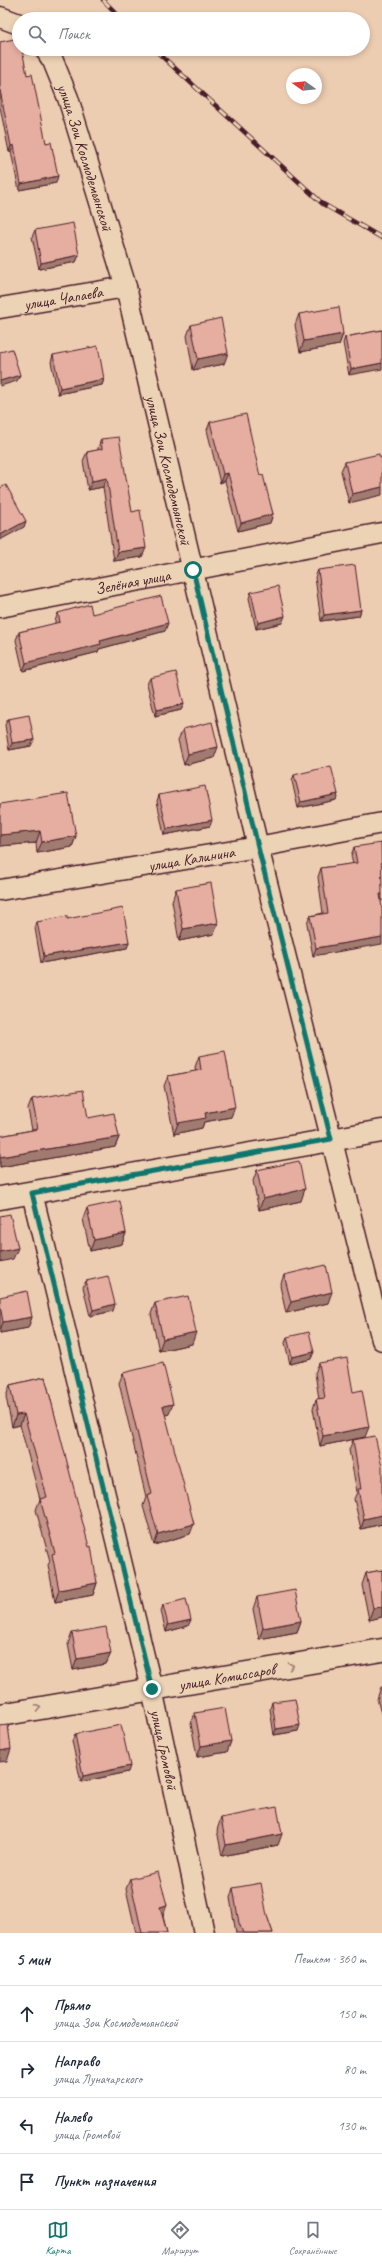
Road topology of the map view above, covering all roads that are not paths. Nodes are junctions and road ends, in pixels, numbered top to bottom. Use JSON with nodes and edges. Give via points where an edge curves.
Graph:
{"nodes":[{"id":1,"x":0,"y":17,"type":"edge"},
{"id":2,"x":12,"y":21,"type":"edge"},
{"id":3,"x":50,"y":56,"type":"edge"},
{"id":4,"x":126,"y":287,"type":"junction"},
{"id":5,"x":0,"y":308,"type":"edge"},
{"id":6,"x":382,"y":533,"type":"edge"},
{"id":7,"x":193,"y":570,"type":"junction"},
{"id":8,"x":0,"y":607,"type":"edge"},
{"id":9,"x":382,"y":823,"type":"edge"},
{"id":10,"x":258,"y":847,"type":"junction"},
{"id":11,"x":0,"y":890,"type":"edge"},
{"id":12,"x":382,"y":1130,"type":"edge"},
{"id":13,"x":331,"y":1139,"type":"junction"},
{"id":14,"x":32,"y":1193,"type":"junction"},
{"id":15,"x":0,"y":1198,"type":"edge"},
{"id":16,"x":382,"y":1340,"type":"edge"},
{"id":17,"x":382,"y":1650,"type":"edge"},
{"id":18,"x":152,"y":1689,"type":"junction"},
{"id":19,"x":0,"y":1715,"type":"edge"},
{"id":20,"x":204,"y":1933,"type":"edge"}],
"edges":[{"from":1,"to":2,"type":"street"},
{"from":3,"to":4,"type":"street","name":"улица Зои Космодемьянской","via":[[68,98]]},
{"from":4,"to":5,"type":"street","name":"улица Чапаева"},
{"from":4,"to":7,"type":"street","name":"улица Зои Космодемьянской"},
{"from":6,"to":7,"type":"street","name":"Зелёная улица"},
{"from":7,"to":8,"type":"street","name":"Зелёная улица"},
{"from":7,"to":10,"type":"street","name":"улица Зои Космодемьянской"},
{"from":9,"to":10,"type":"street","name":"улица Калинина"},
{"from":10,"to":11,"type":"street","name":"улица Калинина"},
{"from":10,"to":13,"type":"street","name":"улица Зои Космодемьянской"},
{"from":12,"to":13,"type":"main road"},
{"from":13,"to":14,"type":"main road"},
{"from":13,"to":16,"type":"street","name":"улица Зои Космодемьянской"},
{"from":14,"to":15,"type":"main road"},
{"from":14,"to":18,"type":"street","name":"улица Громовой"},
{"from":18,"to":17,"type":"main road","name":"улица Комиссаров","one_way":true},
{"from":19,"to":18,"type":"main road","name":"улица Комиссаров","one_way":true},
{"from":18,"to":20,"type":"street","name":"улица Громовой"}]}
